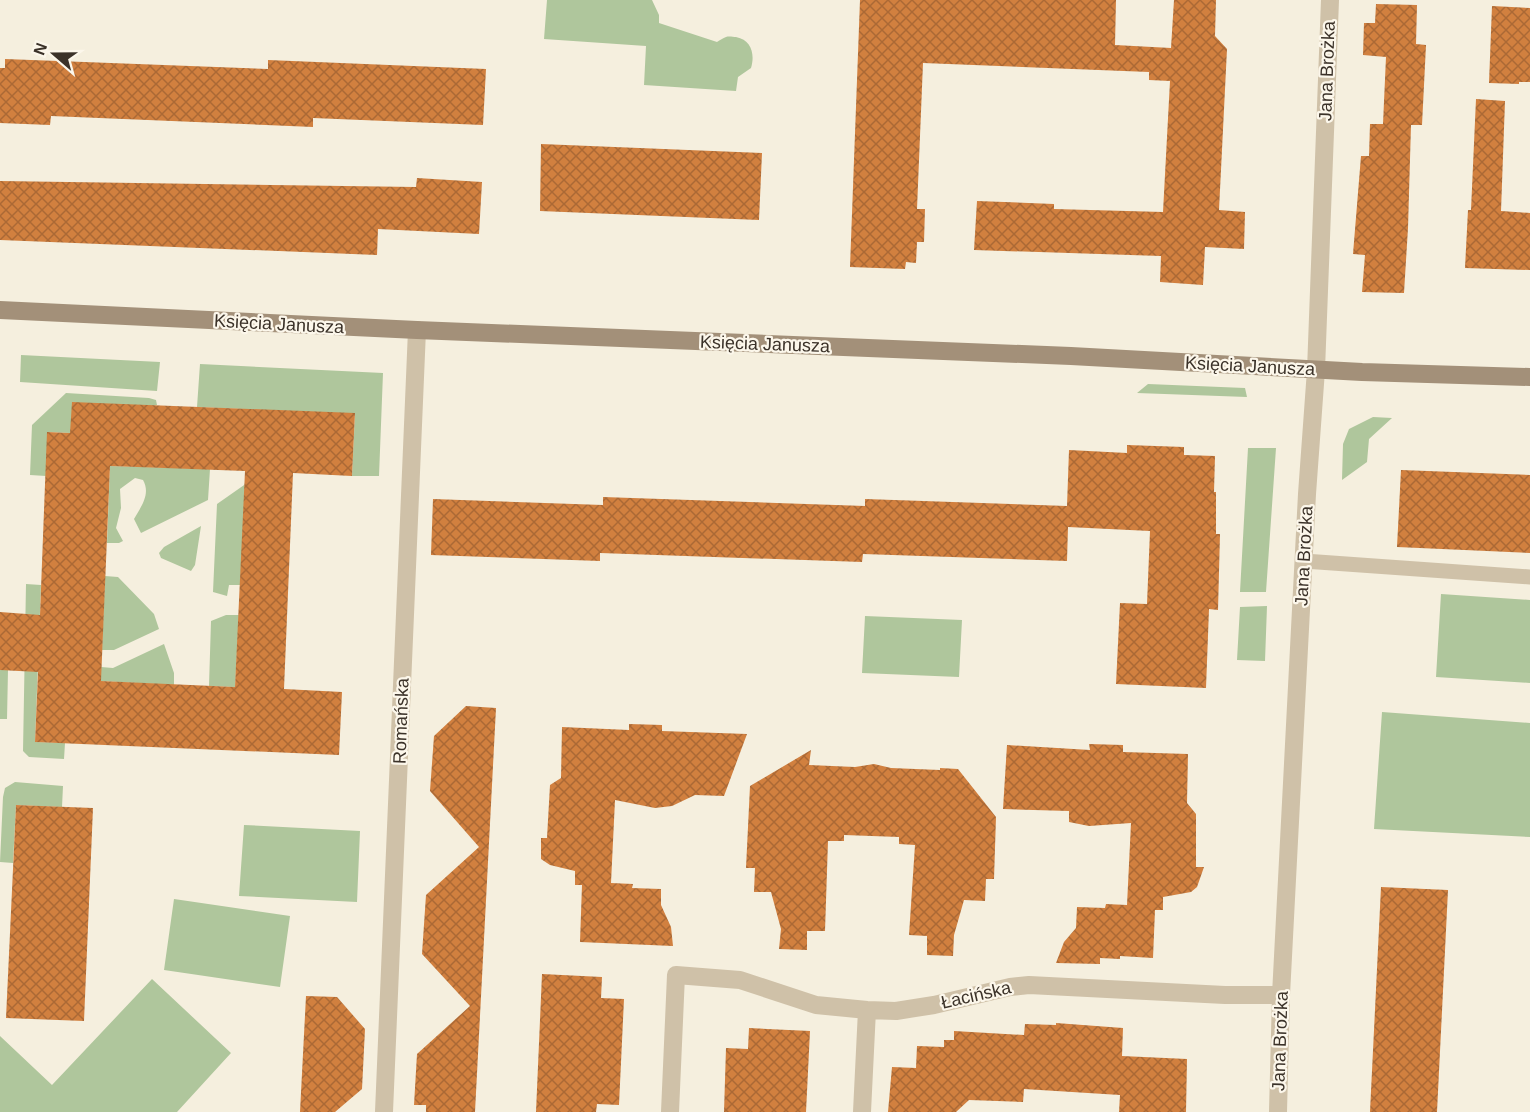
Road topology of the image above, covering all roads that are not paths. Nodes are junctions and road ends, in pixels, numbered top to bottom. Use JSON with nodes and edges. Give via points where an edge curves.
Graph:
{"nodes":[{"id":1,"x":1330,"y":0,"type":"edge"},
{"id":2,"x":0,"y":310,"type":"edge"},
{"id":3,"x":417,"y":330,"type":"junction"},
{"id":4,"x":1316,"y":370,"type":"junction"},
{"id":5,"x":1530,"y":376,"type":"edge"},
{"id":6,"x":1304,"y":561,"type":"junction"},
{"id":7,"x":1530,"y":577,"type":"edge"},
{"id":8,"x":1281,"y":995,"type":"junction"},
{"id":9,"x":867,"y":1010,"type":"junction"},
{"id":10,"x":384,"y":1112,"type":"edge"},
{"id":11,"x":670,"y":1112,"type":"edge"},
{"id":12,"x":862,"y":1112,"type":"edge"},
{"id":13,"x":1278,"y":1112,"type":"edge"}],
"edges":[{"from":1,"to":4,"type":"street","name":"Jana Brożka"},
{"from":2,"to":3,"type":"street","name":"Księcia Janusza"},
{"from":3,"to":4,"type":"street","name":"Księcia Janusza"},
{"from":3,"to":10,"type":"street","name":"Romańska"},
{"from":4,"to":5,"type":"street","name":"Księcia Janusza"},
{"from":4,"to":6,"type":"street","name":"Jana Brożka"},
{"from":6,"to":7,"type":"lane"},
{"from":6,"to":8,"type":"street","name":"Jana Brożka"},
{"from":8,"to":9,"type":"street","name":"Łacińska","via":[[1045,984],[1010,987],[896,1011]]},
{"from":8,"to":13,"type":"street","name":"Jana Brożka"},
{"from":9,"to":11,"type":"street","name":"Łacińska","via":[[816,1005],[740,980],[676,975]]},
{"from":9,"to":12,"type":"street"}]}
